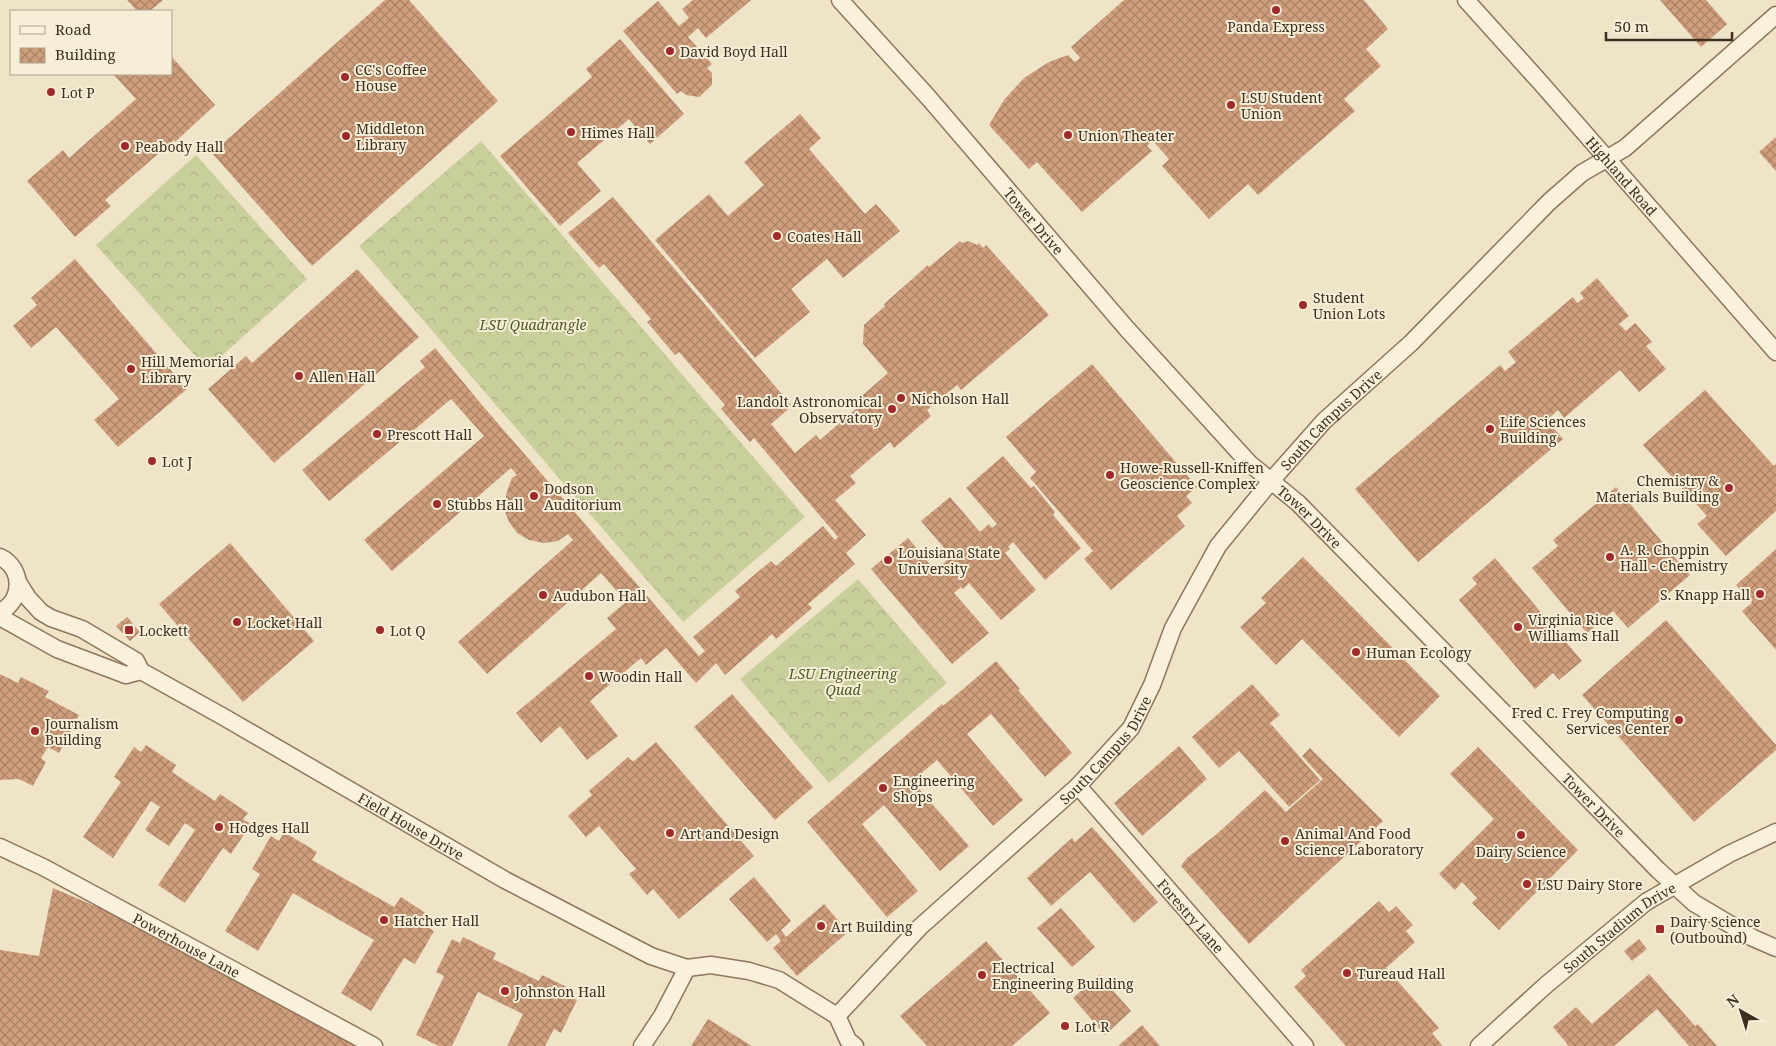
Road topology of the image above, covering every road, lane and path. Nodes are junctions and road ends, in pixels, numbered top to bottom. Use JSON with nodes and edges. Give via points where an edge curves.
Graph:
{"nodes":[{"id":1,"x":840,"y":0,"type":"edge"},
{"id":2,"x":1466,"y":0,"type":"edge"},
{"id":3,"x":1776,"y":15,"type":"edge"},
{"id":4,"x":1606,"y":159,"type":"junction"},
{"id":5,"x":1776,"y":352,"type":"edge"},
{"id":6,"x":1271,"y":481,"type":"junction"},
{"id":7,"x":0,"y":557,"type":"edge"},
{"id":8,"x":18,"y":582,"type":"junction"},
{"id":9,"x":0,"y":612,"type":"edge"},
{"id":10,"x":0,"y":617,"type":"edge"},
{"id":11,"x":141,"y":672,"type":"junction"},
{"id":12,"x":1078,"y":786,"type":"junction"},
{"id":13,"x":1776,"y":832,"type":"edge"},
{"id":14,"x":0,"y":847,"type":"edge"},
{"id":15,"x":1675,"y":885,"type":"junction"},
{"id":16,"x":1776,"y":948,"type":"edge"},
{"id":17,"x":687,"y":968,"type":"junction"},
{"id":18,"x":837,"y":1016,"type":"junction"},
{"id":19,"x":374,"y":1046,"type":"edge"},
{"id":20,"x":642,"y":1046,"type":"edge"},
{"id":21,"x":855,"y":1046,"type":"edge"},
{"id":22,"x":1305,"y":1046,"type":"edge"},
{"id":23,"x":1479,"y":1046,"type":"edge"}],
"edges":[{"from":1,"to":6,"type":"street","name":"Tower Drive","via":[[1133,336],[1249,463]]},
{"from":2,"to":4,"type":"street","name":"Highland Road"},
{"from":3,"to":4,"type":"street","name":"South Campus Drive","via":[[1625,148]]},
{"from":4,"to":5,"type":"street","name":"Highland Road"},
{"from":4,"to":6,"type":"street","name":"South Campus Drive","via":[[1582,173],[1549,202],[1411,343],[1324,421]]},
{"from":6,"to":12,"type":"street","name":"South Campus Drive","via":[[1218,546],[1173,628],[1152,685],[1130,728]]},
{"from":6,"to":15,"type":"street","name":"Tower Drive","via":[[1298,503]]},
{"from":7,"to":8,"type":"street","name":"Field House Drive","via":[[11,565]]},
{"from":8,"to":9,"type":"street","via":[[14,600]]},
{"from":8,"to":11,"type":"street","name":"Field House Drive","via":[[41,612],[82,629],[136,661]]},
{"from":10,"to":11,"type":"street","name":"Field House Drive","via":[[57,649],[126,675]]},
{"from":11,"to":17,"type":"street","name":"Field House Drive","via":[[505,880],[651,956]]},
{"from":12,"to":18,"type":"street","name":"South Campus Drive","via":[[920,927]]},
{"from":12,"to":22,"type":"street","name":"Forestry Lane"},
{"from":13,"to":15,"type":"street","name":"South Stadium Drive"},
{"from":14,"to":19,"type":"street","name":"Powerhouse Lane","via":[[43,866]]},
{"from":15,"to":16,"type":"street","name":"Tower Drive","via":[[1694,903]]},
{"from":15,"to":23,"type":"street","name":"South Stadium Drive","via":[[1646,902]]},
{"from":17,"to":18,"type":"street","via":[[711,965],[779,980]]},
{"from":17,"to":20,"type":"street"},
{"from":18,"to":21,"type":"street","via":[[848,1040]]}]}
